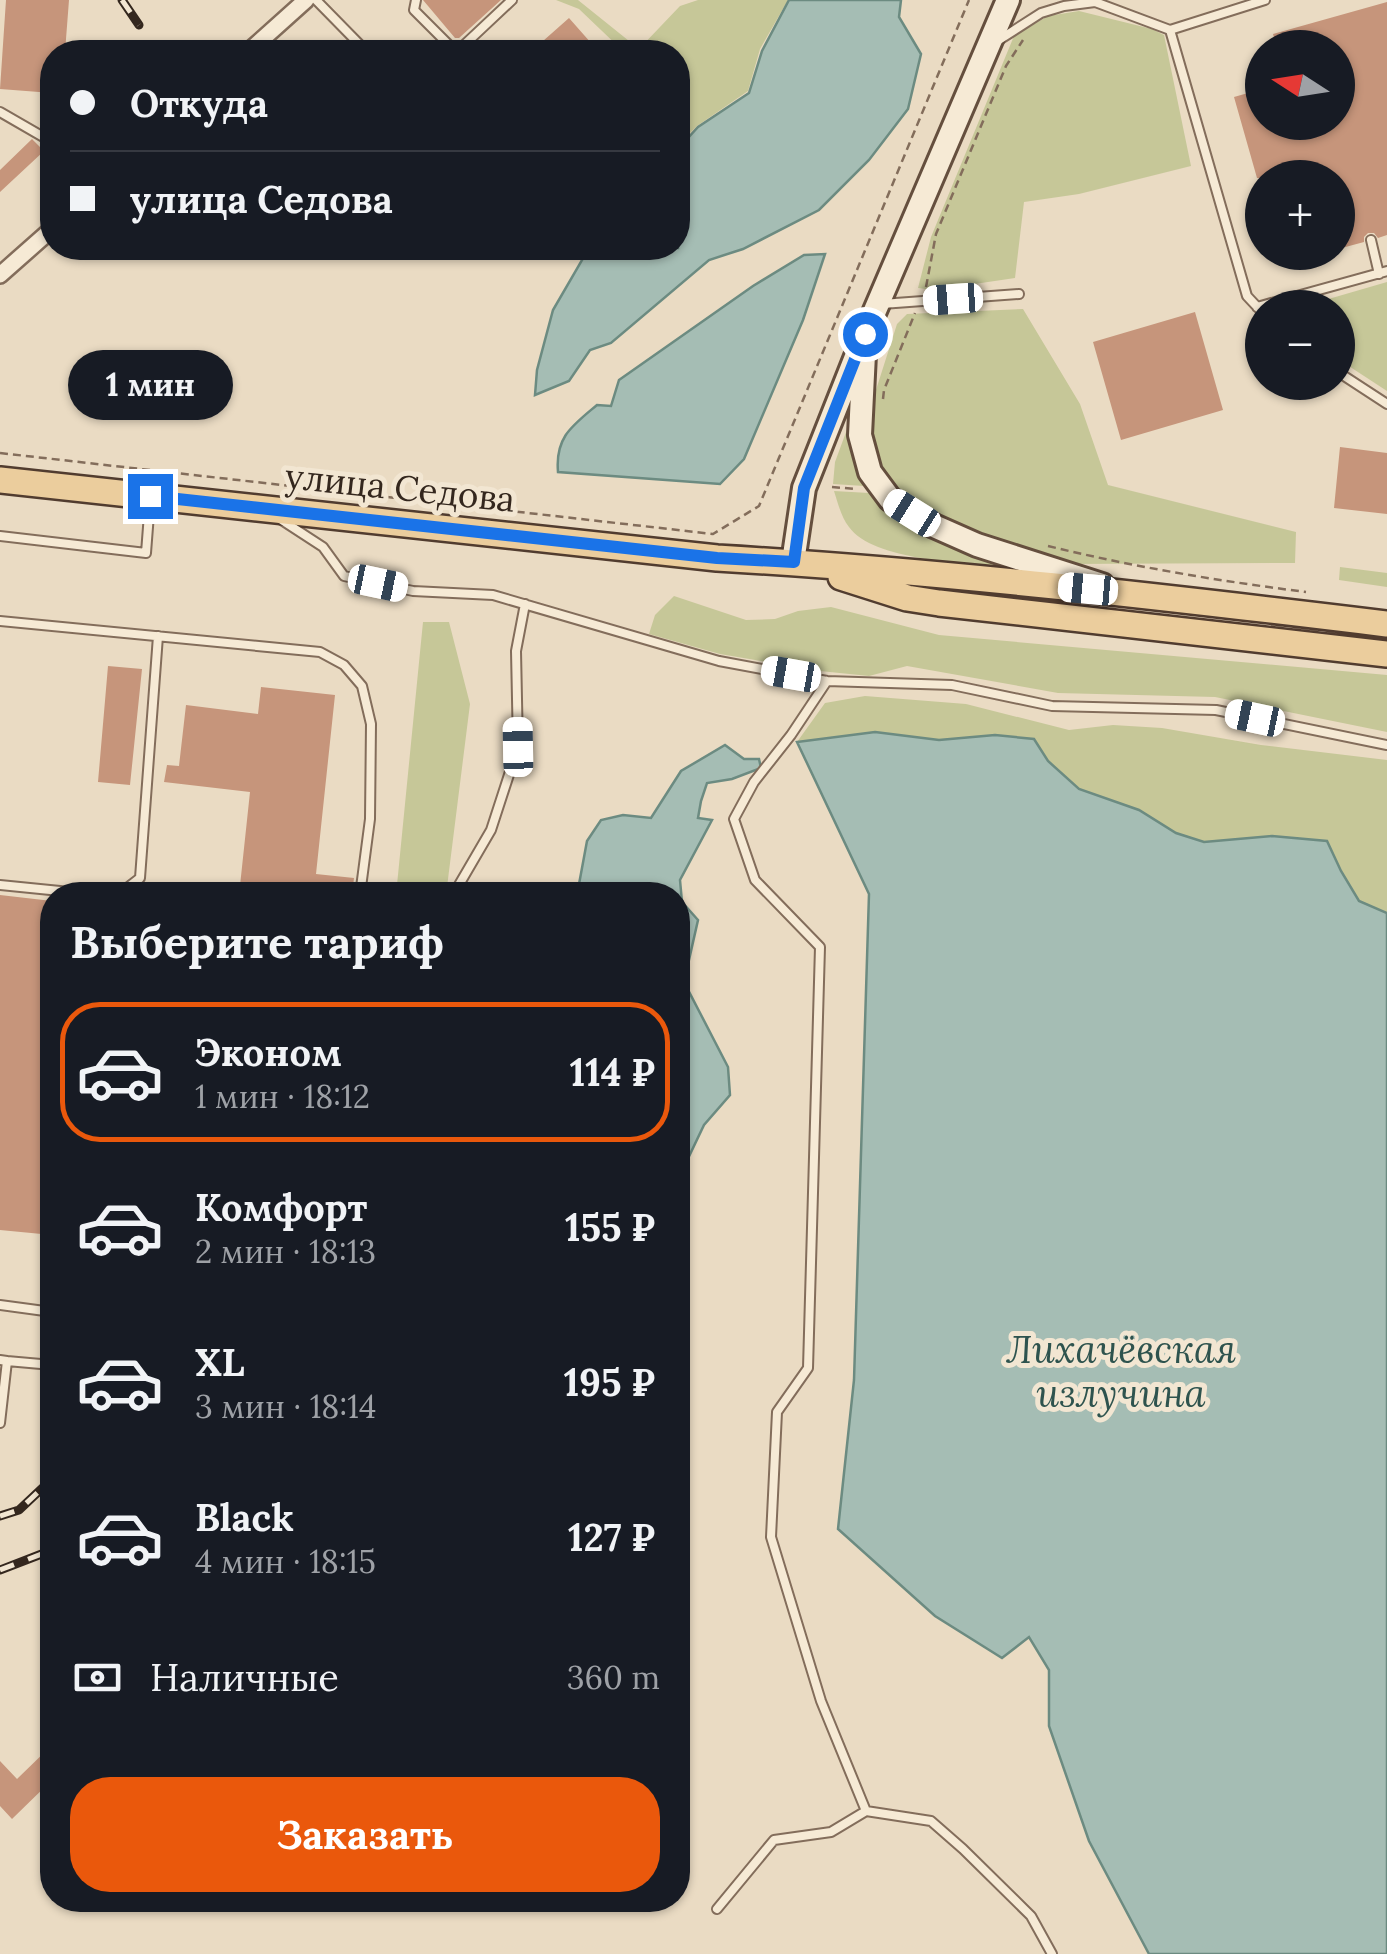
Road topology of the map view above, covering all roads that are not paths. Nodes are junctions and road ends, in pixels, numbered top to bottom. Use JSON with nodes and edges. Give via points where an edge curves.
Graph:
{"nodes":[{"id":1,"x":306,"y":0,"type":"edge"},
{"id":2,"x":316,"y":0,"type":"edge"},
{"id":3,"x":416,"y":0,"type":"edge"},
{"id":4,"x":512,"y":0,"type":"edge"},
{"id":5,"x":1008,"y":0,"type":"edge"},
{"id":6,"x":1266,"y":0,"type":"edge"},
{"id":7,"x":1094,"y":1,"type":"edge"},
{"id":8,"x":1170,"y":30,"type":"junction"},
{"id":9,"x":261,"y":40,"type":"edge"},
{"id":10,"x":355,"y":40,"type":"edge"},
{"id":11,"x":444,"y":40,"type":"edge"},
{"id":12,"x":469,"y":40,"type":"edge"},
{"id":13,"x":988,"y":47,"type":"junction"},
{"id":14,"x":0,"y":112,"type":"edge"},
{"id":15,"x":40,"y":135,"type":"edge"},
{"id":16,"x":40,"y":239,"type":"edge"},
{"id":17,"x":1371,"y":240,"type":"dead end"},
{"id":18,"x":1383,"y":272,"type":"edge"},
{"id":19,"x":0,"y":274,"type":"edge"},
{"id":20,"x":1245,"y":290,"type":"edge"},
{"id":21,"x":1325,"y":290,"type":"edge"},
{"id":22,"x":1019,"y":294,"type":"dead end"},
{"id":23,"x":878,"y":304,"type":"junction"},
{"id":24,"x":865,"y":334,"type":"junction"},
{"id":25,"x":1355,"y":383,"type":"edge"},
{"id":26,"x":1387,"y":404,"type":"edge"},
{"id":27,"x":0,"y":480,"type":"edge"},
{"id":28,"x":150,"y":496,"type":"junction"},
{"id":29,"x":264,"y":508,"type":"junction"},
{"id":30,"x":0,"y":536,"type":"edge"},
{"id":31,"x":794,"y":562,"type":"junction"},
{"id":32,"x":1124,"y":592,"type":"junction"},
{"id":33,"x":525,"y":604,"type":"junction"},
{"id":34,"x":0,"y":621,"type":"edge"},
{"id":35,"x":1387,"y":624,"type":"edge"},
{"id":36,"x":158,"y":636,"type":"junction"},
{"id":37,"x":1387,"y":654,"type":"edge"},
{"id":38,"x":827,"y":681,"type":"junction"},
{"id":39,"x":1387,"y":746,"type":"edge"},
{"id":40,"x":135,"y":882,"type":"edge"},
{"id":41,"x":362,"y":882,"type":"edge"},
{"id":42,"x":461,"y":882,"type":"edge"},
{"id":43,"x":0,"y":885,"type":"edge"},
{"id":44,"x":40,"y":889,"type":"edge"},
{"id":45,"x":0,"y":1306,"type":"edge"},
{"id":46,"x":40,"y":1311,"type":"edge"},
{"id":47,"x":3,"y":1360,"type":"edge"},
{"id":48,"x":40,"y":1365,"type":"edge"},
{"id":49,"x":0,"y":1423,"type":"edge"},
{"id":50,"x":866,"y":1811,"type":"junction"},
{"id":51,"x":717,"y":1909,"type":"dead end"},
{"id":52,"x":1052,"y":1954,"type":"edge"}],
"edges":[{"from":1,"to":9,"type":"street"},
{"from":2,"to":10,"type":"lane"},
{"from":3,"to":11,"type":"lane","via":[[414,10]]},
{"from":4,"to":12,"type":"lane"},
{"from":5,"to":13,"type":"main road"},
{"from":6,"to":8,"type":"lane"},
{"from":7,"to":8,"type":"lane"},
{"from":7,"to":13,"type":"lane","via":[[1041,13]]},
{"from":8,"to":20,"type":"lane"},
{"from":13,"to":23,"type":"main road"},
{"from":14,"to":15,"type":"lane"},
{"from":16,"to":19,"type":"street"},
{"from":17,"to":18,"type":"lane"},
{"from":18,"to":21,"type":"lane"},
{"from":22,"to":23,"type":"lane"},
{"from":23,"to":24,"type":"main road"},
{"from":24,"to":31,"type":"main road","via":[[804,488]]},
{"from":24,"to":32,"type":"main road","via":[[860,435],[870,472],[890,499],[977,545]]},
{"from":25,"to":26,"type":"lane"},
{"from":27,"to":28,"type":"main road","name":"улица Седова"},
{"from":28,"to":29,"type":"main road","name":"улица Седова"},
{"from":28,"to":30,"type":"lane","via":[[146,553]]},
{"from":29,"to":31,"type":"main road","name":"улица Седова"},
{"from":29,"to":33,"type":"lane","via":[[323,548],[344,576]]},
{"from":31,"to":32,"type":"main road"},
{"from":31,"to":37,"type":"main road","via":[[939,603]]},
{"from":32,"to":35,"type":"main road"},
{"from":33,"to":38,"type":"lane","via":[[720,661]]},
{"from":33,"to":42,"type":"lane","via":[[516,651],[518,747],[490,830]]},
{"from":34,"to":36,"type":"lane"},
{"from":36,"to":40,"type":"lane"},
{"from":36,"to":41,"type":"lane","via":[[320,652],[362,686],[371,724]]},
{"from":38,"to":39,"type":"lane","via":[[952,685],[1052,706],[1216,710]]},
{"from":38,"to":50,"type":"lane","via":[[734,818],[754,880],[820,947],[808,1368],[778,1412],[771,1537],[821,1701]]},
{"from":43,"to":44,"type":"lane"},
{"from":45,"to":46,"type":"lane"},
{"from":47,"to":48,"type":"lane"},
{"from":47,"to":49,"type":"lane"},
{"from":50,"to":51,"type":"lane","via":[[831,1832],[774,1840]]},
{"from":50,"to":52,"type":"lane","via":[[931,1821],[1031,1916]]}]}
